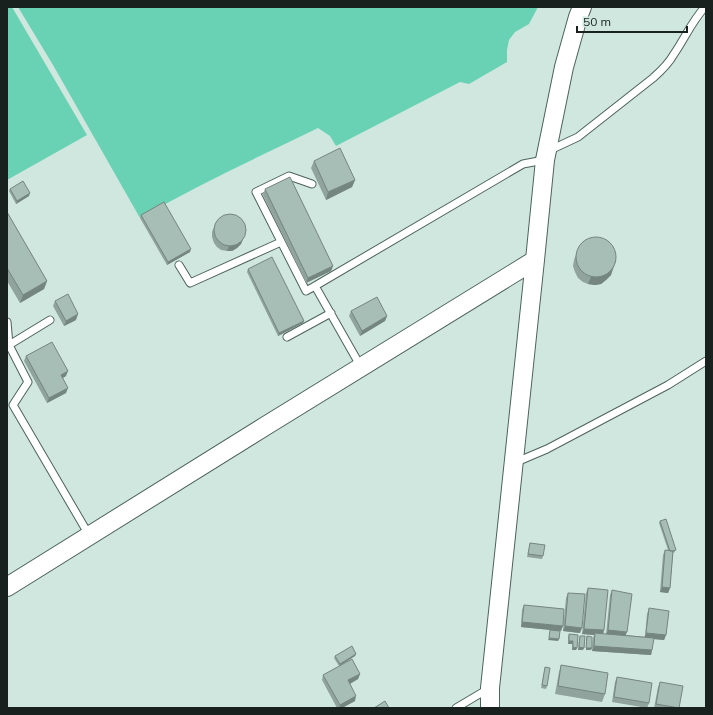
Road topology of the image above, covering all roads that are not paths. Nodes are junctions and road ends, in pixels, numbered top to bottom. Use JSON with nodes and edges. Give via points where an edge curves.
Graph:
{"nodes":[{"id":1,"x":582,"y":7,"type":"edge"},
{"id":2,"x":706,"y":7,"type":"edge"},
{"id":3,"x":545,"y":156,"type":"junction"},
{"id":4,"x":312,"y":184,"type":"dead end"},
{"id":5,"x":281,"y":242,"type":"junction"},
{"id":6,"x":535,"y":260,"type":"junction"},
{"id":7,"x":179,"y":265,"type":"dead end"},
{"id":8,"x":315,"y":286,"type":"junction"},
{"id":9,"x":331,"y":313,"type":"junction"},
{"id":10,"x":50,"y":320,"type":"dead end"},
{"id":11,"x":7,"y":322,"type":"edge"},
{"id":12,"x":286,"y":337,"type":"dead end"},
{"id":13,"x":9,"y":345,"type":"junction"},
{"id":14,"x":706,"y":361,"type":"edge"},
{"id":15,"x":361,"y":367,"type":"junction"},
{"id":16,"x":514,"y":464,"type":"junction"},
{"id":17,"x":89,"y":535,"type":"junction"},
{"id":18,"x":7,"y":587,"type":"edge"},
{"id":19,"x":490,"y":688,"type":"junction"},
{"id":20,"x":456,"y":708,"type":"edge"},
{"id":21,"x":490,"y":708,"type":"edge"}],
"edges":[{"from":1,"to":3,"type":"street","via":[[564,67]]},
{"from":2,"to":3,"type":"lane","via":[[664,68],[578,137]]},
{"from":3,"to":6,"type":"street"},
{"from":3,"to":8,"type":"lane","via":[[523,164]]},
{"from":4,"to":5,"type":"lane","via":[[289,176],[256,192]]},
{"from":5,"to":7,"type":"lane","via":[[190,283]]},
{"from":5,"to":8,"type":"lane","via":[[306,291]]},
{"from":6,"to":15,"type":"street"},
{"from":6,"to":16,"type":"street"},
{"from":8,"to":9,"type":"lane"},
{"from":9,"to":12,"type":"lane"},
{"from":9,"to":15,"type":"lane"},
{"from":10,"to":13,"type":"lane"},
{"from":11,"to":13,"type":"lane"},
{"from":13,"to":17,"type":"lane","via":[[28,382],[13,405]]},
{"from":14,"to":16,"type":"lane","via":[[668,385]]},
{"from":15,"to":17,"type":"street"},
{"from":16,"to":19,"type":"street"},
{"from":17,"to":18,"type":"street"},
{"from":19,"to":20,"type":"lane"},
{"from":19,"to":21,"type":"street"}]}
